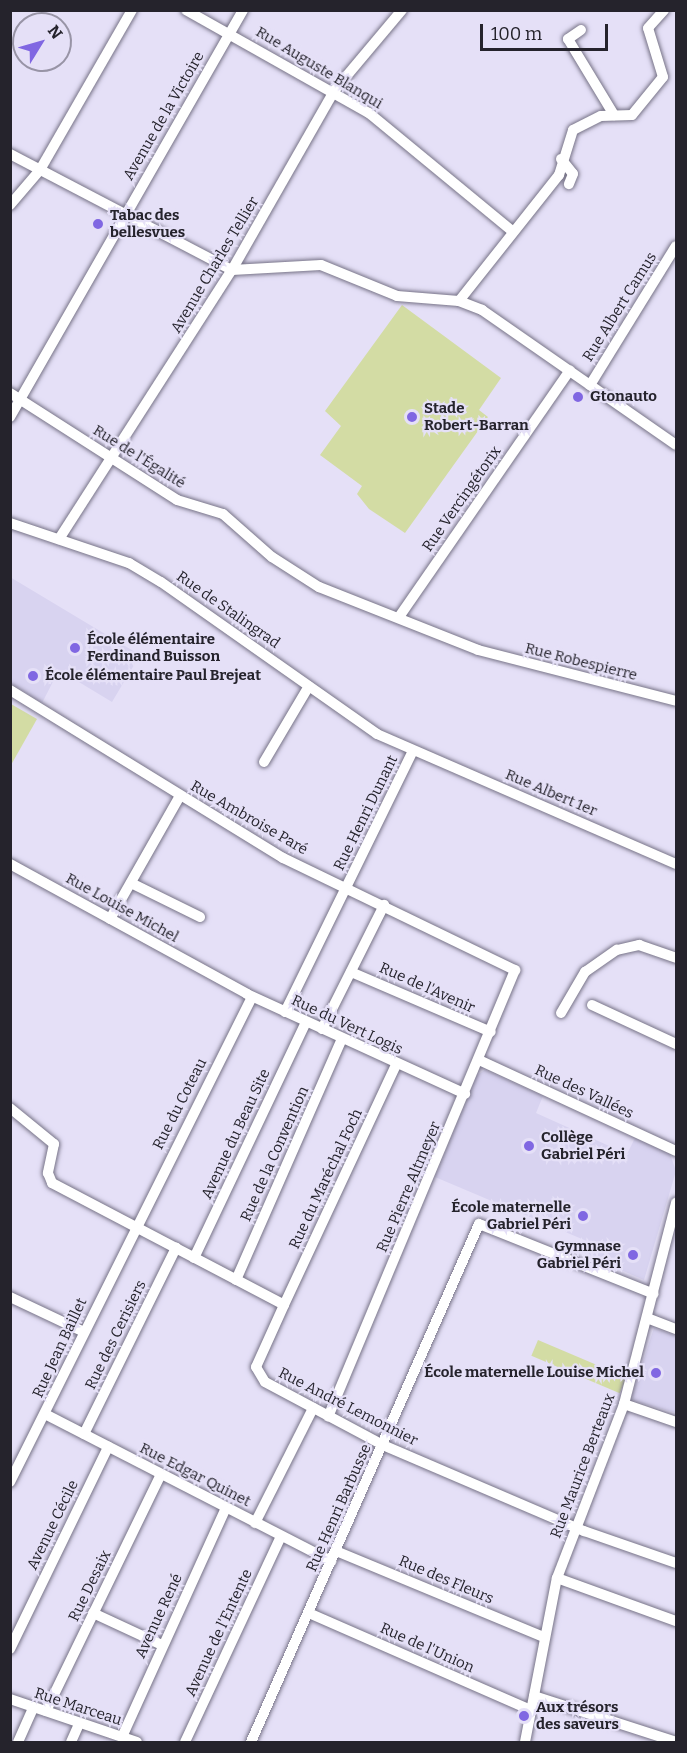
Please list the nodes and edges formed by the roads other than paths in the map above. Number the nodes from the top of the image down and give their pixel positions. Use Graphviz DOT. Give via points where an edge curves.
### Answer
graph roads {
  1 [pos="132,10"];
  2 [pos="186,10"];
  3 [pos="243,10"];
  4 [pos="402,10"];
  5 [pos="664,10"];
  6 [pos="581,30"];
  7 [pos="229,33"];
  8 [pos="333,91"];
  9 [pos="614,116"];
  10 [pos="10,154"];
  11 [pos="561,159"];
  12 [pos="39,170"];
  13 [pos="569,184"];
  14 [pos="10,205"];
  15 [pos="125,215"];
  16 [pos="512,231"];
  17 [pos="676,246"];
  18 [pos="232,270"];
  19 [pos="459,301"];
  20 [pos="570,370"];
  21 [pos="590,385"];
  22 [pos="10,393"];
  23 [pos="21,399"];
  24 [pos="10,417"];
  25 [pos="676,445"];
  26 [pos="111,458"];
  27 [pos="11,524"];
  28 [pos="59,539"];
  29 [pos="399,617"];
  30 [pos="478,650"];
  31 [pos="309,686"];
  32 [pos="10,690"];
  33 [pos="676,701"];
  34 [pos="413,751"];
  35 [pos="264,762"];
  36 [pos="180,796"];
  37 [pos="10,864"];
  38 [pos="676,864"];
  39 [pos="131,883"];
  40 [pos="347,888"];
  41 [pos="384,905"];
  42 [pos="201,916"];
  43 [pos="110,919"];
  44 [pos="676,958"];
  45 [pos="515,970"];
  46 [pos="351,972"];
  47 [pos="218,979"];
  48 [pos="252,997"];
  49 [pos="592,1005"];
  50 [pos="285,1012"];
  51 [pos="561,1013"];
  52 [pos="306,1022"];
  53 [pos="322,1029"];
  54 [pos="491,1032"];
  55 [pos="342,1039"];
  56 [pos="676,1044"];
  57 [pos="479,1059"];
  58 [pos="396,1065"];
  59 [pos="465,1094"];
  60 [pos="10,1108"];
  61 [pos="676,1151"];
  62 [pos="676,1203"];
  63 [pos="134,1226"];
  64 [pos="176,1248"];
  65 [pos="194,1258"];
  66 [pos="236,1280"];
  67 [pos="654,1294"];
  68 [pos="10,1297"];
  69 [pos="284,1305"];
  70 [pos="647,1318"];
  71 [pos="676,1329"];
  72 [pos="84,1332"];
  73 [pos="624,1404"];
  74 [pos="313,1408"];
  75 [pos="45,1414"];
  76 [pos="328,1416"];
  77 [pos="676,1422"];
  78 [pos="84,1434"];
  79 [pos="383,1445"];
  80 [pos="108,1447"];
  81 [pos="161,1474"];
  82 [pos="10,1482"];
  83 [pos="226,1508"];
  84 [pos="255,1523"];
  85 [pos="576,1527"];
  86 [pos="281,1536"];
  87 [pos="334,1556"];
  88 [pos="676,1563"];
  89 [pos="557,1578"];
  90 [pos="93,1612"];
  91 [pos="310,1614"];
  92 [pos="676,1621"];
  93 [pos="544,1637"];
  94 [pos="162,1645"];
  95 [pos="10,1649"];
  96 [pos="534,1696"];
  97 [pos="10,1699"];
  98 [pos="33,1709"];
  99 [pos="531,1710"];
  100 [pos="46,1711"];
  101 [pos="79,1724"];
  102 [pos="117,1739"];
  103 [pos="676,1742"];
  104 [pos="18,1743"];
  105 [pos="71,1743"];
  106 [pos="136,1743"];
  107 [pos="185,1743"];
  108 [pos="251,1743"];
  109 [pos="525,1743"];
  1 -- 12 [label="street"];
  2 -- 7 [label="street, Rue Auguste Blanqui"];
  3 -- 7 [label="street, Avenue de la Victoire"];
  4 -- 8 [label="street, Avenue Charles Tellier"];
  5 -- 9 [label="street" via="648,28 663,77 632,115"];
  6 -- 9 [label="street" via="568,39 607,95"];
  7 -- 8 [label="street, Rue Auguste Blanqui"];
  7 -- 15 [label="street, Avenue de la Victoire"];
  8 -- 16 [label="street, Rue Auguste Blanqui" via="453,178"];
  8 -- 18 [label="street, Avenue Charles Tellier"];
  9 -- 11 [label="street" via="579,126 565,141"];
  10 -- 12 [label="street"];
  11 -- 13 [label="street" via="573,174"];
  11 -- 16 [label="street" via="559,175"];
  12 -- 14 [label="street"];
  12 -- 15 [label="street"];
  15 -- 18 [label="street"];
  15 -- 23 [label="street, Avenue de la Victoire"];
  16 -- 19 [label="street"];
  17 -- 21 [label="street, Rue Albert Camus"];
  18 -- 19 [label="street" via="321,265 397,296"];
  18 -- 26 [label="street, Avenue Charles Tellier"];
  19 -- 20 [label="street" via="482,310"];
  20 -- 21 [label="street"];
  20 -- 29 [label="street, Rue Vercingétorix"];
  21 -- 25 [label="street"];
  22 -- 23 [label="street, Rue de l'Égalité"];
  23 -- 24 [label="street"];
  23 -- 26 [label="street, Rue de l'Égalité"];
  26 -- 28 [label="street, Avenue Charles Tellier"];
  26 -- 29 [label="street, Rue de l'Égalité" via="177,500 223,514 272,557 319,587"];
  27 -- 28 [label="street, Rue de Stalingrad"];
  28 -- 31 [label="street, Rue de Stalingrad" via="129,563"];
  29 -- 30 [label="street, Rue de l'Égalité"];
  30 -- 33 [label="street, Rue Robespierre"];
  31 -- 34 [label="street, Rue de Stalingrad" via="377,734"];
  31 -- 35 [label="street"];
  32 -- 36 [label="street, Rue Ambroise Paré"];
  34 -- 38 [label="street, Rue Albert 1er"];
  34 -- 40 [label="street, Rue Henri Dunant"];
  36 -- 39 [label="street"];
  36 -- 40 [label="street, Rue Ambroise Paré" via="283,858"];
  37 -- 43 [label="street, Rue Louise Michel"];
  39 -- 42 [label="street"];
  39 -- 43 [label="street"];
  40 -- 41 [label="street, Rue Ambroise Paré"];
  40 -- 50 [label="street, Rue Henri Dunant"];
  41 -- 45 [label="street, Rue Ambroise Paré"];
  41 -- 46 [label="street"];
  43 -- 47 [label="street, Rue Louise Michel"];
  44 -- 51 [label="street" via="639,945 617,950 585,972"];
  45 -- 54 [label="street, Rue Pierre Altmeyer"];
  46 -- 53 [label="street"];
  46 -- 54 [label="street, Rue de l'Avenir"];
  47 -- 48 [label="street, Rue du Vert Logis"];
  48 -- 50 [label="street, Rue du Vert Logis"];
  48 -- 63 [label="street, Rue du Coteau"];
  49 -- 56 [label="street"];
  50 -- 52 [label="street, Rue du Vert Logis"];
  52 -- 53 [label="street, Rue du Vert Logis"];
  52 -- 65 [label="street, Avenue du Beau Site"];
  53 -- 55 [label="street, Rue du Vert Logis"];
  54 -- 57 [label="street, Rue Pierre Altmeyer"];
  55 -- 58 [label="street, Rue du Vert Logis"];
  55 -- 66 [label="street, Rue de la Convention"];
  57 -- 59 [label="street, Rue Pierre Altmeyer"];
  57 -- 61 [label="street, Rue des Vallées"];
  58 -- 59 [label="street, Rue du Vert Logis"];
  58 -- 69 [label="street, Rue du Maréchal Foch"];
  59 -- 76 [label="street, Rue Pierre Altmeyer"];
  60 -- 63 [label="street" via="54,1144 48,1179"];
  62 -- 67 [label="street, Rue Maurice Berteaux"];
  63 -- 64 [label="street"];
  63 -- 72 [label="street, Rue Jean Baillet"];
  64 -- 65 [label="street"];
  64 -- 78 [label="street, Rue des Cerisiers"];
  65 -- 66 [label="street"];
  66 -- 69 [label="street"];
  67 -- 70 [label="street, Rue Maurice Berteaux"];
  67 -- 79 [label="street, Rue Henri Barbusse" via="484,1222 479,1224"];
  68 -- 72 [label="street"];
  69 -- 74 [label="street, Rue André Lemonnier" via="256,1373"];
  70 -- 71 [label="street"];
  70 -- 73 [label="street, Rue Maurice Berteaux"];
  72 -- 75 [label="street, Rue Jean Baillet"];
  73 -- 77 [label="street"];
  73 -- 85 [label="street, Rue Maurice Berteaux"];
  74 -- 76 [label="street, Rue André Lemonnier"];
  74 -- 84 [label="street"];
  75 -- 78 [label="street, Rue Edgar Quinet"];
  75 -- 82 [label="street, Rue Jean Baillet"];
  76 -- 79 [label="street, Rue André Lemonnier"];
  78 -- 80 [label="street, Rue Edgar Quinet"];
  79 -- 85 [label="street, Rue André Lemonnier"];
  79 -- 87 [label="street, Rue Henri Barbusse"];
  80 -- 81 [label="street, Rue Edgar Quinet"];
  80 -- 95 [label="street, Avenue Cécile"];
  81 -- 83 [label="street, Rue Edgar Quinet"];
  81 -- 90 [label="street, Rue Desaix"];
  83 -- 84 [label="street, Rue Edgar Quinet"];
  83 -- 94 [label="street, Avenue René"];
  84 -- 86 [label="street, Rue Edgar Quinet"];
  85 -- 88 [label="street, Rue André Lemonnier"];
  85 -- 89 [label="street, Rue Maurice Berteaux"];
  86 -- 87 [label="street, Rue Edgar Quinet"];
  86 -- 107 [label="street, Avenue de l'Entente"];
  87 -- 91 [label="street, Rue Henri Barbusse"];
  87 -- 93 [label="street, Rue des Fleurs"];
  89 -- 92 [label="street"];
  89 -- 93 [label="street, Rue Maurice Berteaux"];
  90 -- 94 [label="street"];
  90 -- 100 [label="street, Rue Desaix"];
  91 -- 99 [label="street, Rue de l'Union"];
  91 -- 108 [label="street, Rue Henri Barbusse"];
  93 -- 96 [label="street, Rue Maurice Berteaux"];
  94 -- 102 [label="street, Avenue René"];
  96 -- 99 [label="street, Rue Maurice Berteaux"];
  96 -- 103 [label="street"];
  97 -- 98 [label="street, Rue Marceau"];
  98 -- 100 [label="street, Rue Marceau"];
  98 -- 104 [label="street"];
  99 -- 109 [label="street, Rue Maurice Berteaux"];
  100 -- 101 [label="street, Rue Marceau"];
  101 -- 102 [label="street, Rue Marceau"];
  101 -- 105 [label="street"];
  102 -- 106 [label="street, Rue Marceau"];
}
